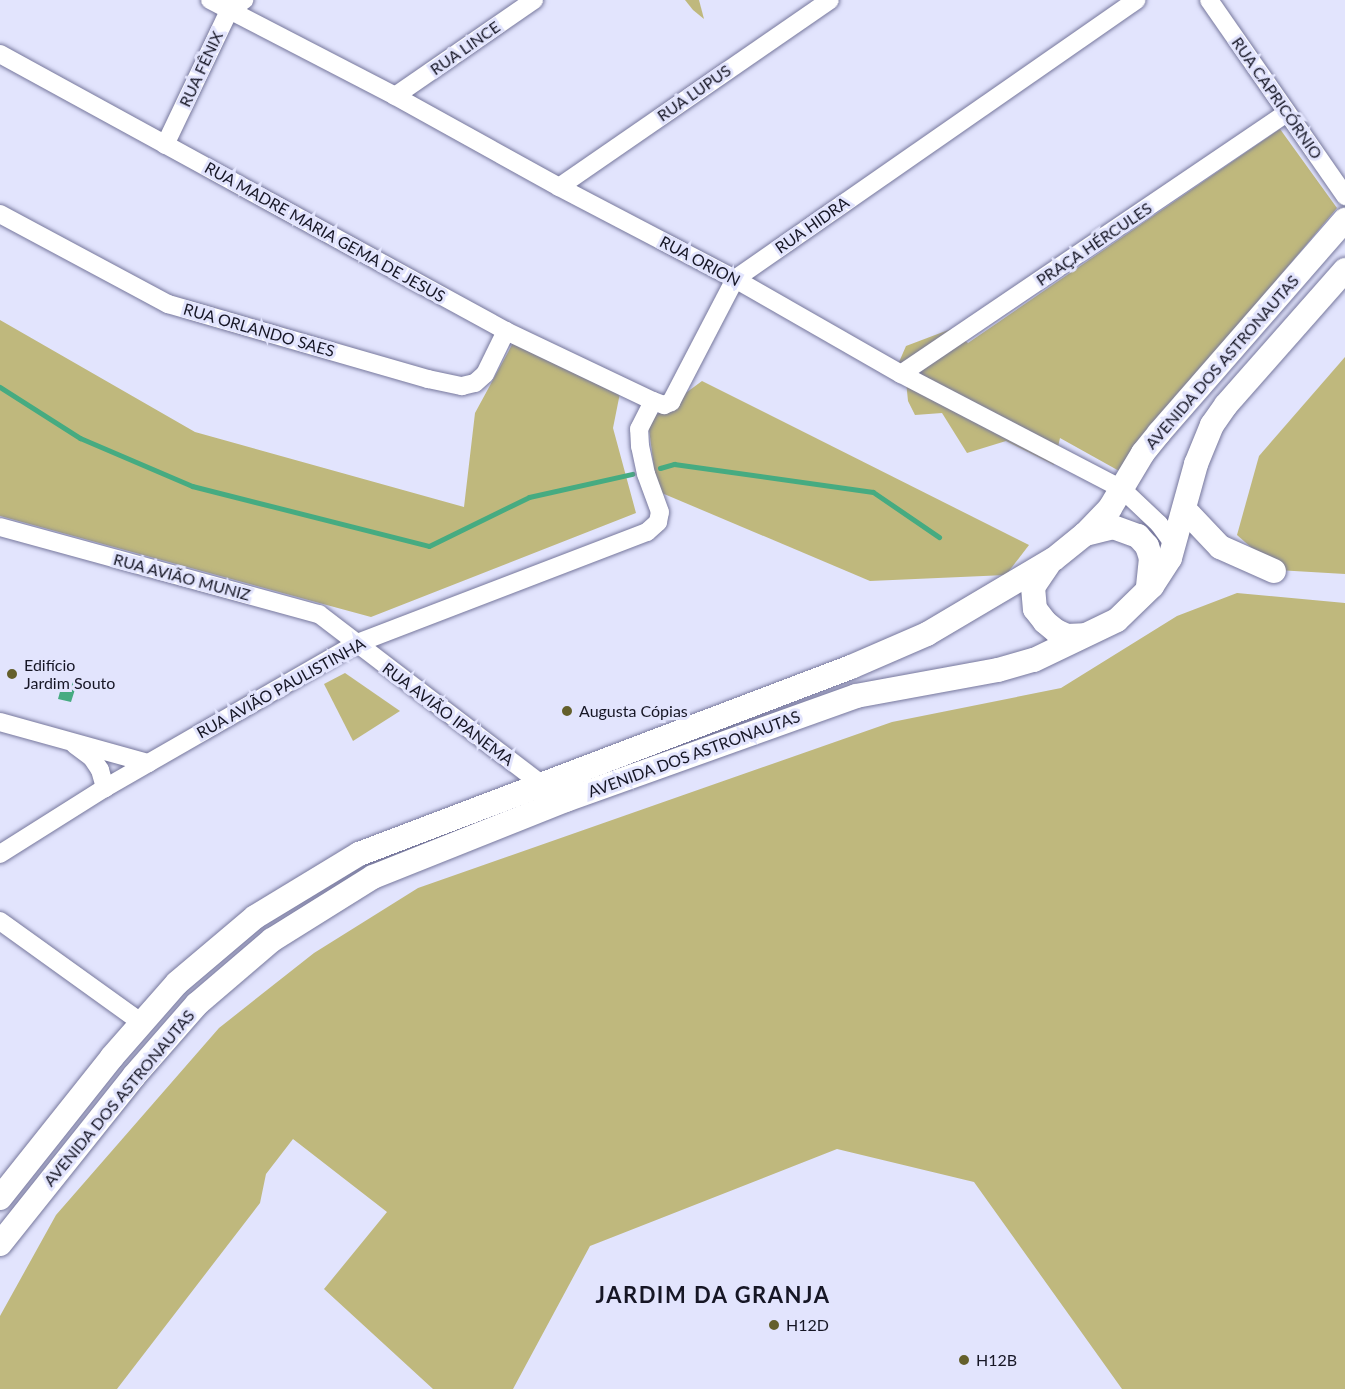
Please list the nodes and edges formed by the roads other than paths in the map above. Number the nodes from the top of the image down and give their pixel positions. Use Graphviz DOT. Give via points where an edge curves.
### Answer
graph roads {
  1 [pos="210,0"];
  2 [pos="244,0"];
  3 [pos="534,0"];
  4 [pos="830,0"];
  5 [pos="1136,0"];
  6 [pos="1209,0"];
  7 [pos="804,7"];
  8 [pos="229,11"];
  9 [pos="0,54"];
  10 [pos="395,96"];
  11 [pos="1287,113"];
  12 [pos="165,145"];
  13 [pos="559,187"];
  14 [pos="1345,196"];
  15 [pos="0,214"];
  16 [pos="1345,220"];
  17 [pos="1345,270"];
  18 [pos="735,279"];
  19 [pos="506,331"];
  20 [pos="901,374"];
  21 [pos="653,401"];
  22 [pos="1122,489"];
  23 [pos="1185,510"];
  24 [pos="0,527"];
  25 [pos="1085,534"];
  26 [pos="1174,545"];
  27 [pos="1054,559"];
  28 [pos="1275,571"];
  29 [pos="1143,598"];
  30 [pos="1084,635"];
  31 [pos="355,644"];
  32 [pos="0,722"];
  33 [pos="68,740"];
  34 [pos="148,763"];
  35 [pos="541,784"];
  36 [pos="105,788"];
  37 [pos="0,854"];
  38 [pos="0,921"];
  39 [pos="142,1023"];
  40 [pos="2,1195"];
  41 [pos="33,1202"];
  42 [pos="0,1244"];
  43 [pos="0,1259"];
  1 -- 8 [label="street, RUA ORION"];
  2 -- 8 [label="street, RUA FÊNIX"];
  3 -- 10 [label="street, RUA LINCE"];
  4 -- 7 [label="street, RUA LUPUS"];
  5 -- 18 [label="street, RUA HIDRA"];
  6 -- 11 [label="street, RUA CAPRICÓRNIO"];
  7 -- 13 [label="street, RUA LUPUS"];
  8 -- 10 [label="street, RUA ORION"];
  8 -- 12 [label="street, RUA FÊNIX"];
  9 -- 12 [label="street, RUA MADRE MARIA GEMA DE JESUS"];
  10 -- 13 [label="street, RUA ORION"];
  11 -- 14 [label="street, RUA CAPRICÓRNIO"];
  11 -- 20 [label="street, PRAÇA HÉRCULES"];
  12 -- 19 [label="street, RUA MADRE MARIA GEMA DE JESUS"];
  13 -- 18 [label="street, RUA ORION"];
  15 -- 19 [label="street, RUA ORLANDO SAES" via="168,304 428,379 462,386 475,383 485,374"];
  16 -- 22 [label="main road, AVENIDA DOS ASTRONAUTAS" via="1159,433"];
  17 -- 23 [label="main road, AVENIDA DOS ASTRONAUTAS" via="1212,425 1196,464"];
  18 -- 20 [label="street, RUA ORION"];
  18 -- 21 [label="street, RUA HIDRA" via="671,402 664,405"];
  19 -- 21 [label="street, RUA MADRE MARIA GEMA DE JESUS"];
  20 -- 22 [label="street, RUA ORION"];
  21 -- 31 [label="street, RUA AVIÃO PAULISTINHA" via="639,429 644,465 660,512 658,522 647,532"];
  22 -- 25 [label="main road, AVENIDA DOS ASTRONAUTAS"];
  22 -- 26 [label="street, RUA ORION" via="1159,524"];
  23 -- 26 [label="main road, AVENIDA DOS ASTRONAUTAS"];
  23 -- 28 [label="main road" via="1220,547"];
  24 -- 31 [label="street, RUA AVIÃO MUNIZ" via="319,615"];
  25 -- 27 [label="main road, AVENIDA DOS ASTRONAUTAS"];
  25 -- 29 [label="main road" via="1113,527 1132,533 1147,546 1151,573"];
  26 -- 29 [label="main road, AVENIDA DOS ASTRONAUTAS"];
  27 -- 30 [label="main road" via="1041,571 1034,587 1035,609 1056,631 1067,636"];
  27 -- 35 [label="main road, AVENIDA DOS ASTRONAUTAS" via="916,639"];
  29 -- 30 [label="main road, AVENIDA DOS ASTRONAUTAS" via="1117,620"];
  30 -- 41 [label="main road, AVENIDA DOS ASTRONAUTAS" via="1034,660 998,670 856,696 566,800 373,877 272,940 197,1004"];
  31 -- 34 [label="street, RUA AVIÃO PAULISTINHA"];
  31 -- 35 [label="street, RUA AVIÃO IPANEMA"];
  32 -- 33 [label="street"];
  33 -- 34 [label="street"];
  33 -- 36 [label="street" via="92,758"];
  34 -- 36 [label="street, RUA AVIÃO PAULISTINHA"];
  35 -- 39 [label="main road, AVENIDA DOS ASTRONAUTAS" via="359,854 255,917 177,983"];
  36 -- 37 [label="street, RUA AVIÃO PAULISTINHA"];
  38 -- 39 [label="street"];
  39 -- 40 [label="main road, AVENIDA DOS ASTRONAUTAS"];
  41 -- 42 [label="main road, AVENIDA DOS ASTRONAUTAS"];
  41 -- 43 [label="street"];
}
